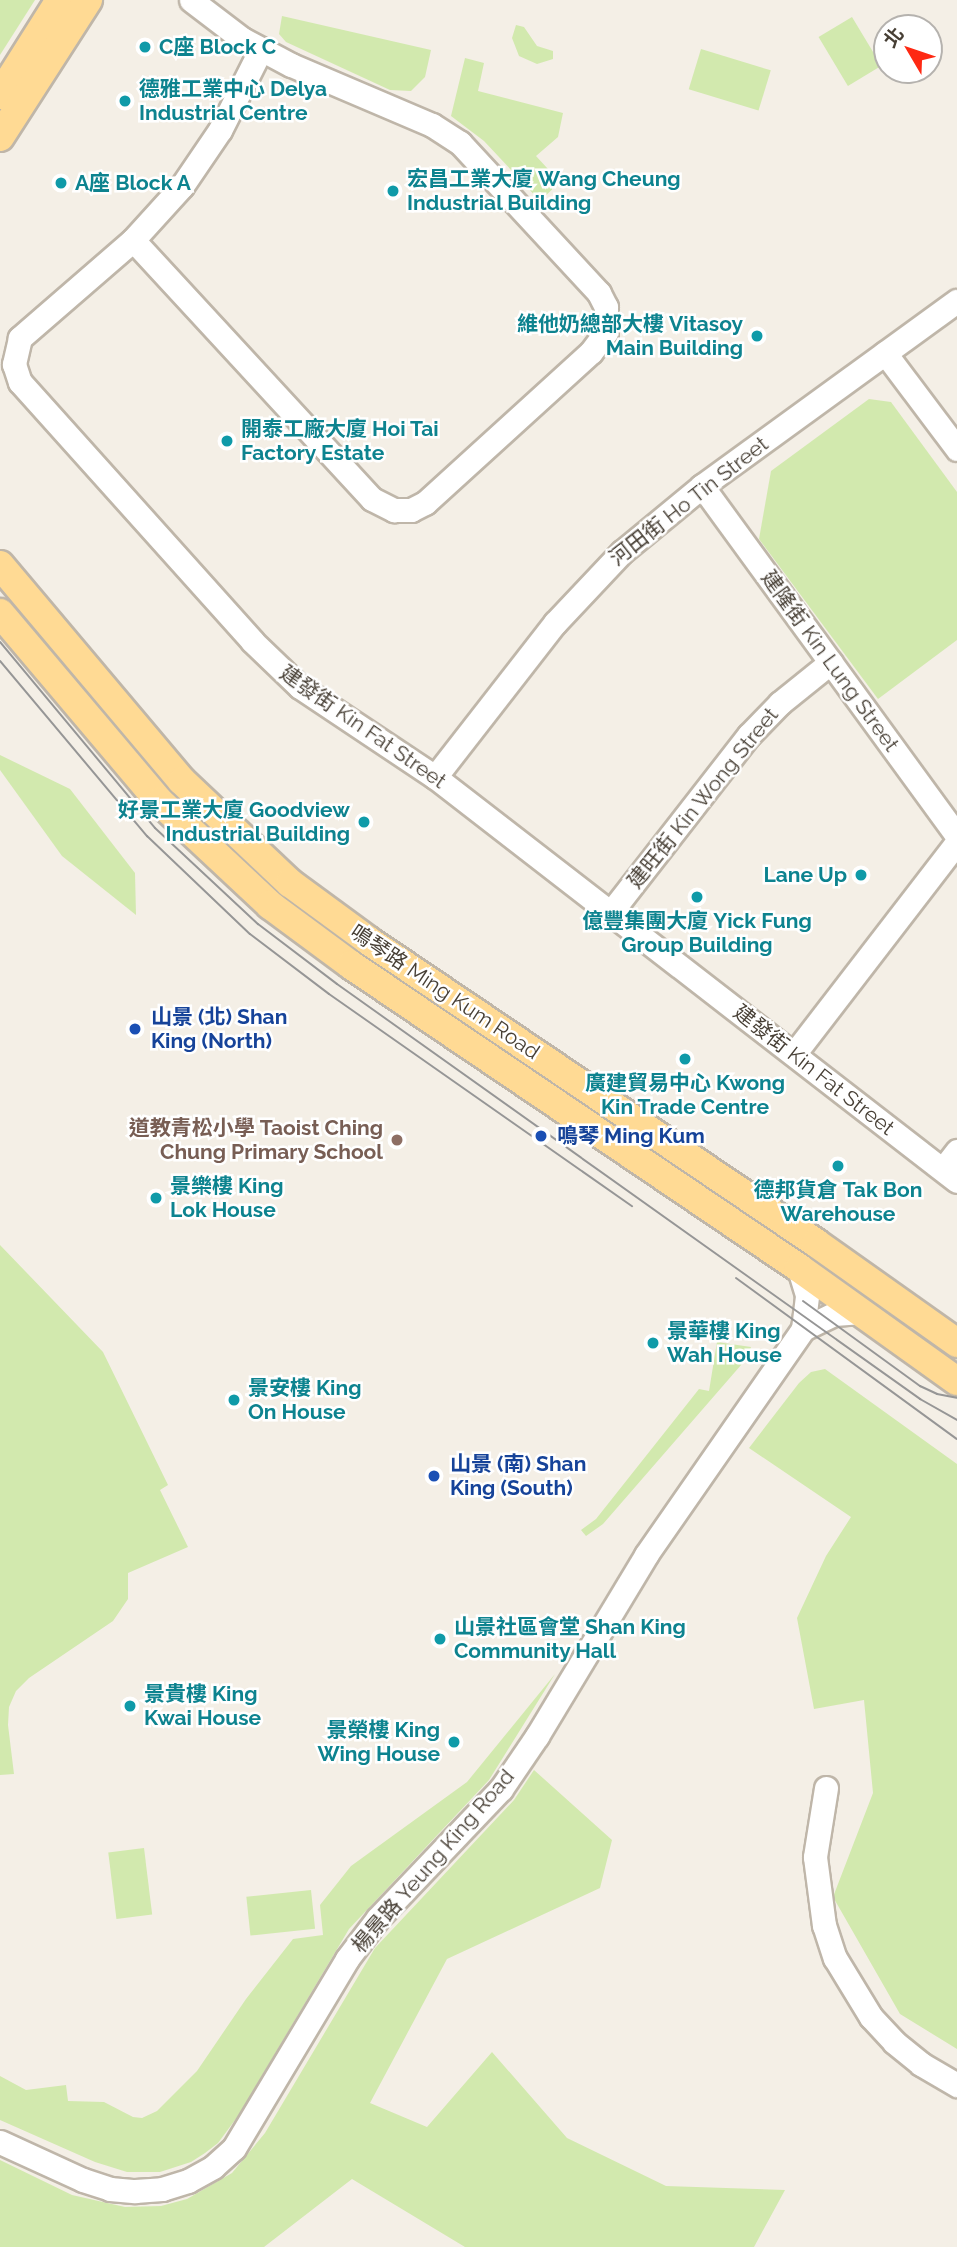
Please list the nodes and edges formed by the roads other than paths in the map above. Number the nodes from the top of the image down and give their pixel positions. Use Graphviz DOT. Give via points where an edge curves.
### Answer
graph roads {
  1 [pos="60,0"];
  2 [pos="88,0"];
  3 [pos="191,0"];
  4 [pos="261,49"];
  5 [pos="0,95"];
  6 [pos="0,137"];
  7 [pos="133,240"];
  8 [pos="957,301"];
  9 [pos="885,353"];
  10 [pos="957,449"];
  11 [pos="702,486"];
  12 [pos="0,565"];
  13 [pos="0,613"];
  14 [pos="831,662"];
  15 [pos="435,777"];
  16 [pos="957,836"];
  17 [pos="957,842"];
  18 [pos="611,912"];
  19 [pos="794,1054"];
  20 [pos="957,1151"];
  21 [pos="950,1175"];
  22 [pos="799,1268"];
  23 [pos="862,1312"];
  24 [pos="803,1329"];
  25 [pos="953,1337"];
  26 [pos="957,1381"];
  27 [pos="826,1788"];
  28 [pos="957,2085"];
  29 [pos="0,2142"];
  1 -- 5 [label="main road"];
  2 -- 6 [label="main road"];
  3 -- 4 [label="street"];
  4 -- 7 [label="street, 建發街 Kin Fat Street" via="204,156"];
  4 -- 7 [label="street" via="432,125 460,143 599,293 607,314 602,339 425,503 411,510 394,510 372,499"];
  7 -- 15 [label="street, 建發街 Kin Fat Street" via="20,338 14,363 19,382 274,664 300,687"];
  8 -- 9 [label="street, 河田街 Ho Tin Street"];
  9 -- 10 [label="street"];
  9 -- 11 [label="street, 河田街 Ho Tin Street"];
  11 -- 14 [label="street, 建隆街 Kin Lung Street"];
  11 -- 15 [label="street, 河田街 Ho Tin Street" via="592,581"];
  12 -- 25 [label="main road, 鳴琴路 Ming Kum Road" via="182,781 290,883 369,942"];
  13 -- 22 [label="main road, 鳴琴路 Ming Kum Road" via="160,802 270,905 351,965"];
  14 -- 16 [label="street, 建隆街 Kin Lung Street"];
  14 -- 18 [label="street, 建旺街 Kin Wong Street" via="749,735"];
  15 -- 18 [label="street, 建發街 Kin Fat Street"];
  17 -- 19 [label="street"];
  18 -- 19 [label="street, 建發街 Kin Fat Street"];
  19 -- 21 [label="street, 建發街 Kin Fat Street"];
  20 -- 21 [label="street"];
  22 -- 23 [label="main road, 鳴琴路 Ming Kum Road"];
  22 -- 24 [label="street, 楊景路 Yeung King Road" via="807,1295"];
  23 -- 24 [label="street, 楊景路 Yeung King Road" via="834,1314"];
  23 -- 26 [label="main road, 鳴琴路 Ming Kum Road"];
  24 -- 29 [label="street, 楊景路 Yeung King Road" via="646,1555 501,1789 361,1938 247,2131 226,2156 174,2186 122,2190 83,2180"];
  27 -- 28 [label="street" via="815,1857 822,1914 835,1958 871,2017 894,2042"];
}
